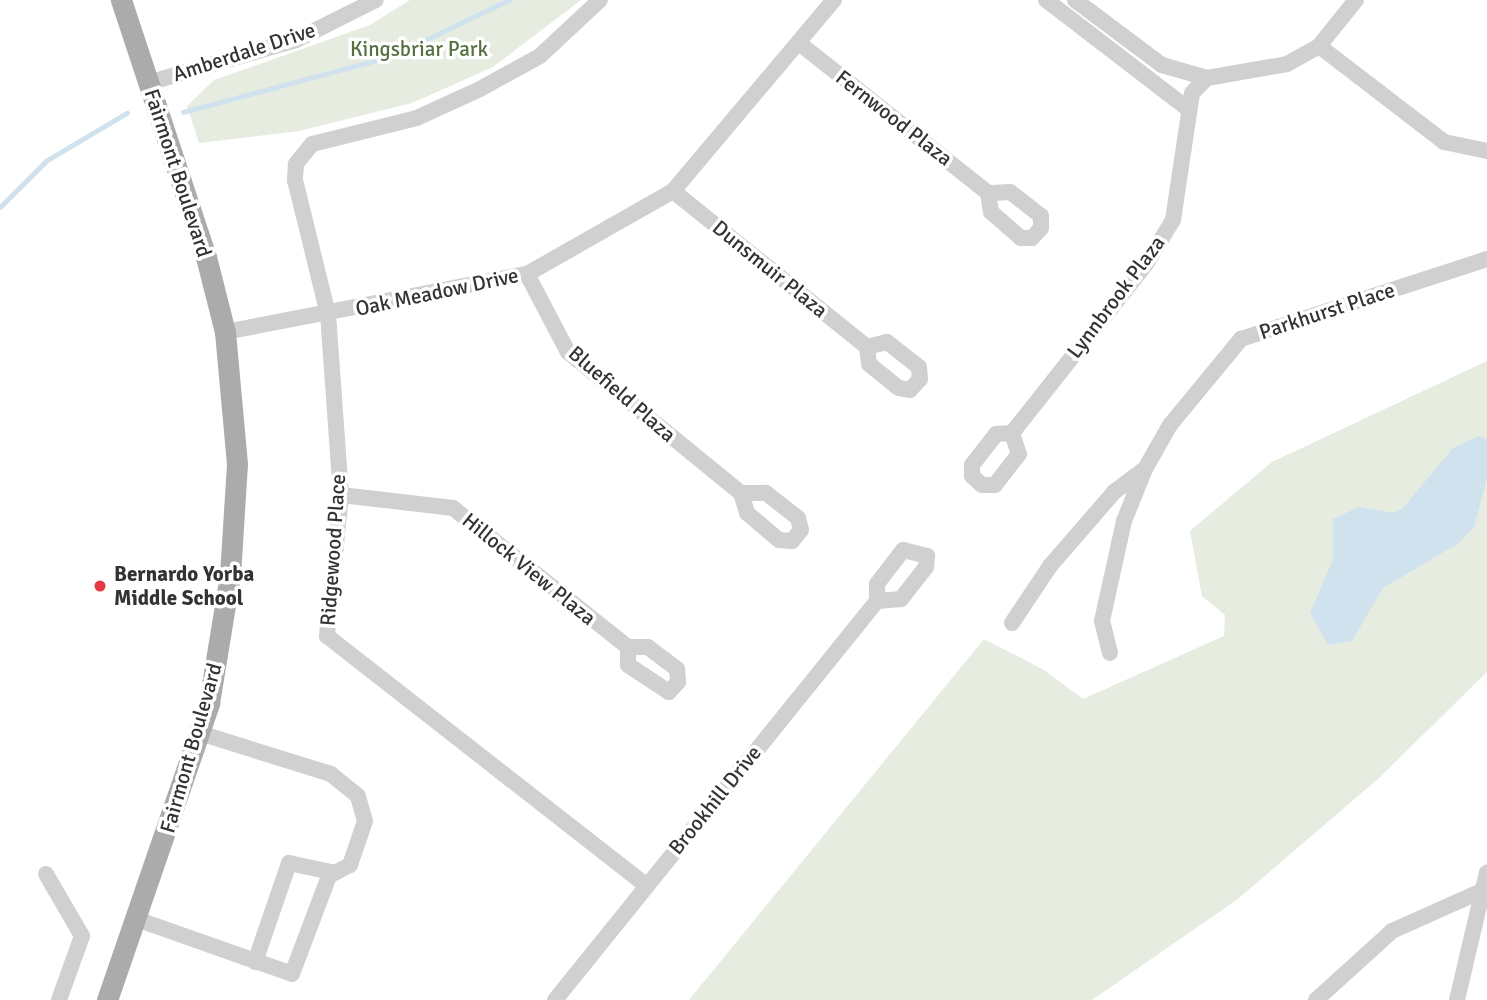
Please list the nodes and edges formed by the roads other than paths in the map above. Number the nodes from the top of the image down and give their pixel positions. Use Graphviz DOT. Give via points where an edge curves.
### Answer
graph roads {
  1 [pos="121,0"];
  2 [pos="376,0"];
  3 [pos="600,0"];
  4 [pos="834,0"];
  5 [pos="1046,0"];
  6 [pos="1075,0"];
  7 [pos="1356,0"];
  8 [pos="1108,27"];
  9 [pos="1097,40"];
  10 [pos="799,43"];
  11 [pos="1319,46"];
  12 [pos="1207,78"];
  13 [pos="148,83"];
  14 [pos="1188,109"];
  15 [pos="1487,151"];
  16 [pos="673,191"];
  17 [pos="988,193"];
  18 [pos="1487,259"];
  19 [pos="527,274"];
  20 [pos="328,314"];
  21 [pos="225,332"];
  22 [pos="867,347"];
  23 [pos="1012,433"];
  24 [pos="1145,469"];
  25 [pos="741,493"];
  26 [pos="341,495"];
  27 [pos="877,601"];
  28 [pos="1012,623"];
  29 [pos="628,647"];
  30 [pos="1110,653"];
  31 [pos="199,733"];
  32 [pos="331,872"];
  33 [pos="1487,872"];
  34 [pos="46,874"];
  35 [pos="646,885"];
  36 [pos="1479,892"];
  37 [pos="139,920"];
  38 [pos="255,962"];
  39 [pos="59,1000"];
  40 [pos="107,1000"];
  41 [pos="555,1000"];
  42 [pos="1316,1000"];
  43 [pos="1457,1000"];
  1 -- 13 [label="main road, Fairmont Boulevard"];
  2 -- 13 [label="street, Amberdale Drive" via="296,40"];
  3 -- 20 [label="street, Ridgewood Place" via="540,56 480,89 417,118 304,149 295,180"];
  4 -- 10 [label="street, Oak Meadow Drive"];
  5 -- 9 [label="street"];
  6 -- 8 [label="street"];
  7 -- 11 [label="street"];
  8 -- 9 [label="street"];
  8 -- 12 [label="street" via="1161,65"];
  9 -- 14 [label="street"];
  10 -- 16 [label="street, Oak Meadow Drive"];
  10 -- 17 [label="street, Fernwood Plaza"];
  11 -- 12 [label="street" via="1287,64"];
  11 -- 15 [label="street" via="1434,136"];
  12 -- 14 [label="street, Lynnbrook Plaza" via="1192,93"];
  13 -- 21 [label="main road, Fairmont Boulevard"];
  14 -- 23 [label="street, Lynnbrook Plaza" via="1173,219 1146,264"];
  16 -- 19 [label="street, Oak Meadow Drive"];
  16 -- 22 [label="street, Dunsmuir Plaza"];
  18 -- 24 [label="street, Parkhurst Place" via="1241,339 1170,425"];
  19 -- 20 [label="street, Oak Meadow Drive"];
  19 -- 25 [label="street, Bluefield Plaza" via="568,352"];
  20 -- 21 [label="street, Oak Meadow Drive"];
  20 -- 26 [label="street, Ridgewood Place"];
  21 -- 31 [label="main road, Fairmont Boulevard" via="237,464 230,575"];
  24 -- 28 [label="street" via="1114,492 1050,566"];
  24 -- 30 [label="street, Parkhurst Place" via="1124,521 1102,621"];
  26 -- 29 [label="street, Hillock View Plaza" via="453,508"];
  26 -- 35 [label="street, Ridgewood Place" via="327,636"];
  27 -- 35 [label="street, Brookhill Drive"];
  31 -- 32 [label="street" via="331,774 351,789 365,821 350,864"];
  31 -- 37 [label="main road, Fairmont Boulevard"];
  32 -- 38 [label="street" via="289,863"];
  32 -- 38 [label="street" via="292,974"];
  33 -- 36 [label="street"];
  34 -- 39 [label="street" via="82,936"];
  35 -- 41 [label="street, Brookhill Drive"];
  36 -- 42 [label="street" via="1392,931"];
  36 -- 43 [label="street"];
  37 -- 38 [label="street"];
  37 -- 40 [label="main road, Fairmont Boulevard"];
}
